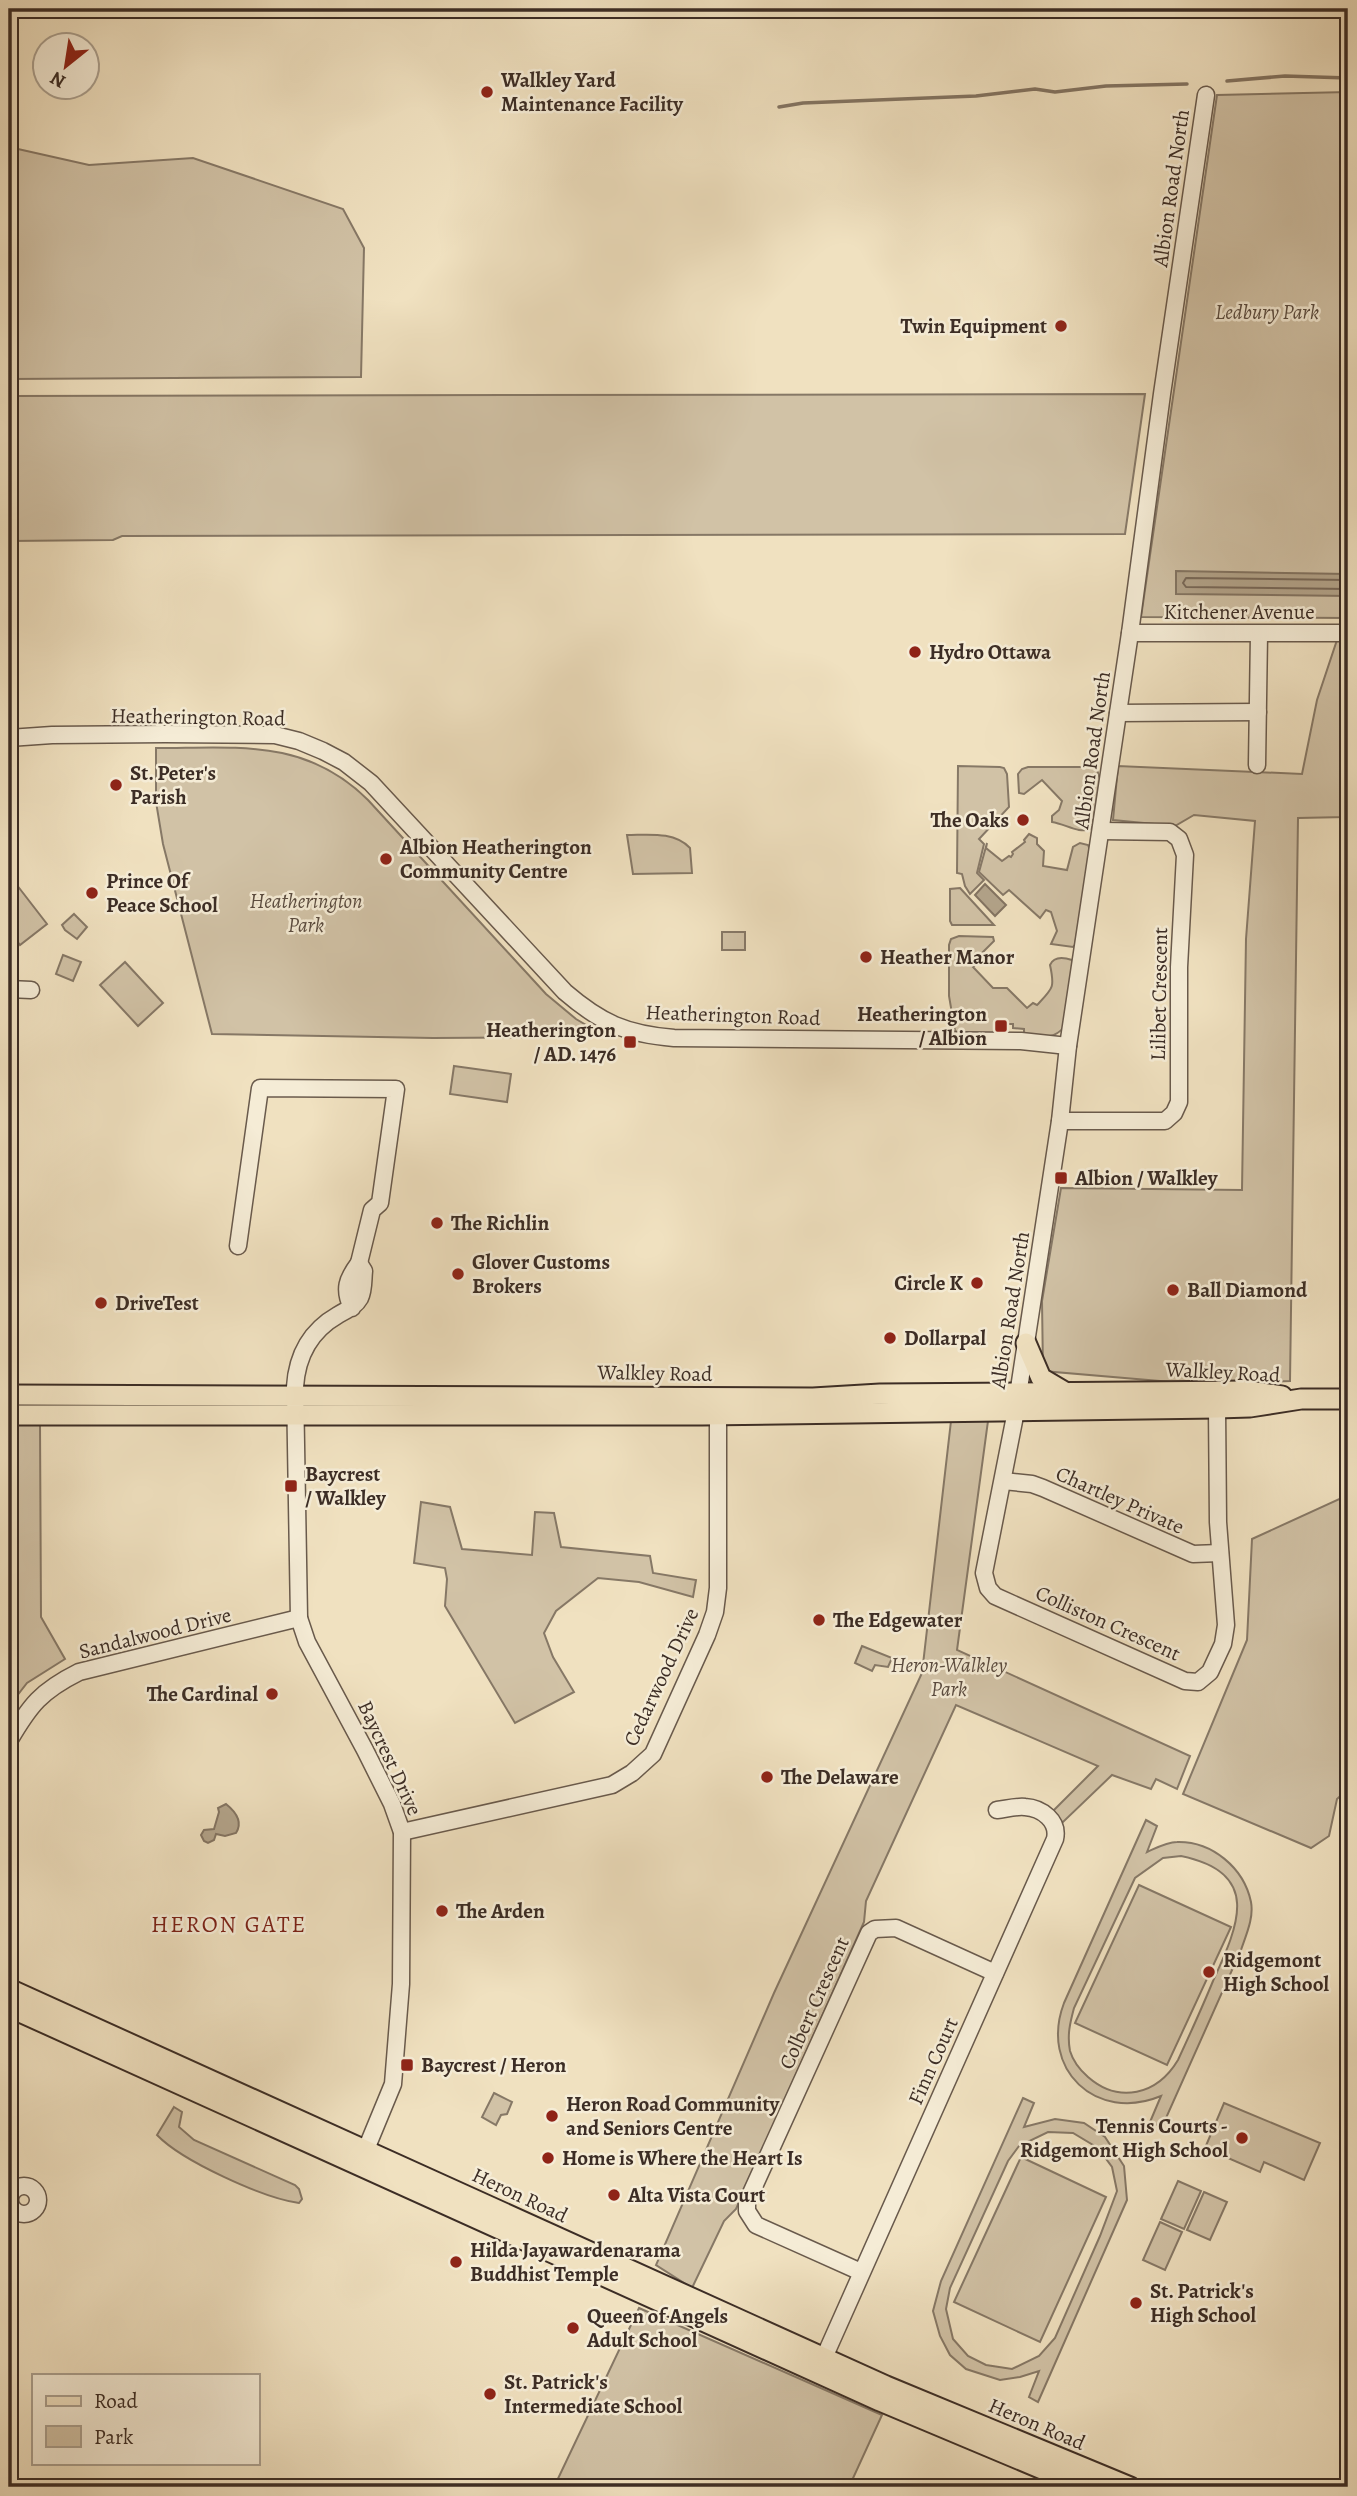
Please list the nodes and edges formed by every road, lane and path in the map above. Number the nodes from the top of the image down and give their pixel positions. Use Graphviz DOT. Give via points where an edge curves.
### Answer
graph roads {
  1 [pos="1206,95"];
  2 [pos="1130,633"];
  3 [pos="1348,633"];
  4 [pos="1259,634"];
  5 [pos="1258,712"];
  6 [pos="1118,713"];
  7 [pos="9,738"];
  8 [pos="1257,765"];
  9 [pos="1102,831"];
  10 [pos="9,989"];
  11 [pos="30,990"];
  12 [pos="1068,1045"];
  13 [pos="1060,1121"];
  14 [pos="238,1246"];
  15 [pos="1026,1343"];
  16 [pos="1064,1392"];
  17 [pos="295,1394"];
  18 [pos="9,1395"];
  19 [pos="1301,1399"];
  20 [pos="1348,1399"];
  21 [pos="1017,1401"];
  22 [pos="718,1406"];
  23 [pos="1217,1408"];
  24 [pos="9,1415"];
  25 [pos="296,1415"];
  26 [pos="1003,1481"];
  27 [pos="1220,1553"];
  28 [pos="299,1618"];
  29 [pos="9,1741"];
  30 [pos="997,1810"];
  31 [pos="402,1832"];
  32 [pos="995,1973"];
  33 [pos="9,1989"];
  34 [pos="9,2007"];
  35 [pos="108,2043"];
  36 [pos="363,2157"];
  37 [pos="862,2273"];
  38 [pos="821,2365"];
  39 [pos="1084,2487"];
  40 [pos="1130,2487"];
  1 -- 2 [label="street, Albion Road North"];
  2 -- 4 [label="street, Kitchener Avenue"];
  2 -- 6 [label="street, Albion Road North"];
  3 -- 4 [label="street, Kitchener Avenue"];
  4 -- 5 [label="street"];
  5 -- 6 [label="street"];
  5 -- 8 [label="street"];
  6 -- 9 [label="street, Albion Road North"];
  7 -- 12 [label="street, Heatherington Road" via="275,736 323,751 371,783 565,992 597,1017 635,1033 674,1038"];
  9 -- 12 [label="street, Albion Road North"];
  9 -- 13 [label="street, Lilibet Crescent" via="1170,832 1180,839 1185,855 1179,1102 1165,1121"];
  10 -- 11 [label="street"];
  12 -- 13 [label="street, Albion Road North"];
  13 -- 15 [label="street, Albion Road North"];
  14 -- 17 [label="street, Baycrest Drive" via="260,1088 396,1089 380,1203 372,1210 359,1263 363,1271 360,1298 311,1337 299,1359"];
  15 -- 16 [label="main road" via="1041,1378"];
  15 -- 21 [label="street, Albion Road North"];
  16 -- 19 [label="main road, Walkley Road" via="1249,1391"];
  16 -- 21 [label="main road, Walkley Road"];
  17 -- 18 [label="main road, Walkley Road"];
  17 -- 22 [label="main road, Walkley Road"];
  17 -- 25 [label="street, Baycrest Drive"];
  19 -- 20 [label="main road, Walkley Road"];
  19 -- 23 [label="main road, Walkley Road"];
  21 -- 22 [label="main road, Walkley Road"];
  21 -- 23 [label="main road, Walkley Road"];
  21 -- 26 [label="street, Colliston Crescent"];
  22 -- 25 [label="main road, Walkley Road"];
  22 -- 31 [label="street, Cedarwood Drive" via="715,1612 653,1754 612,1785"];
  23 -- 27 [label="street, Colliston Crescent"];
  24 -- 25 [label="main road, Walkley Road"];
  25 -- 28 [label="street, Baycrest Drive"];
  26 -- 27 [label="street, Chartley Private" via="1043,1488 1192,1554"];
  26 -- 27 [label="street, Colliston Crescent" via="984,1573 995,1596 1185,1681 1205,1678 1223,1644 1226,1625"];
  28 -- 29 [label="street, Sandalwood Drive" via="79,1672 38,1698"];
  28 -- 31 [label="street, Baycrest Drive"];
  30 -- 32 [label="street, Finn Court" via="1027,1807 1048,1816 1056,1833"];
  31 -- 36 [label="street, Baycrest Drive" via="401,1984 393,2084"];
  32 -- 37 [label="street, Finn Court"];
  32 -- 37 [label="street, Colbert Crescent" via="896,1928 869,1933 747,2202 756,2225"];
  33 -- 35 [label="main road, Heron Road"];
  34 -- 35 [label="main road, Heron Road"];
  35 -- 36 [label="main road, Heron Road"];
  36 -- 38 [label="main road, Heron Road"];
  37 -- 38 [label="street, Finn Court"];
  38 -- 39 [label="main road, Heron Road" via="880,2401"];
  38 -- 40 [label="main road, Heron Road" via="886,2386"];
}
